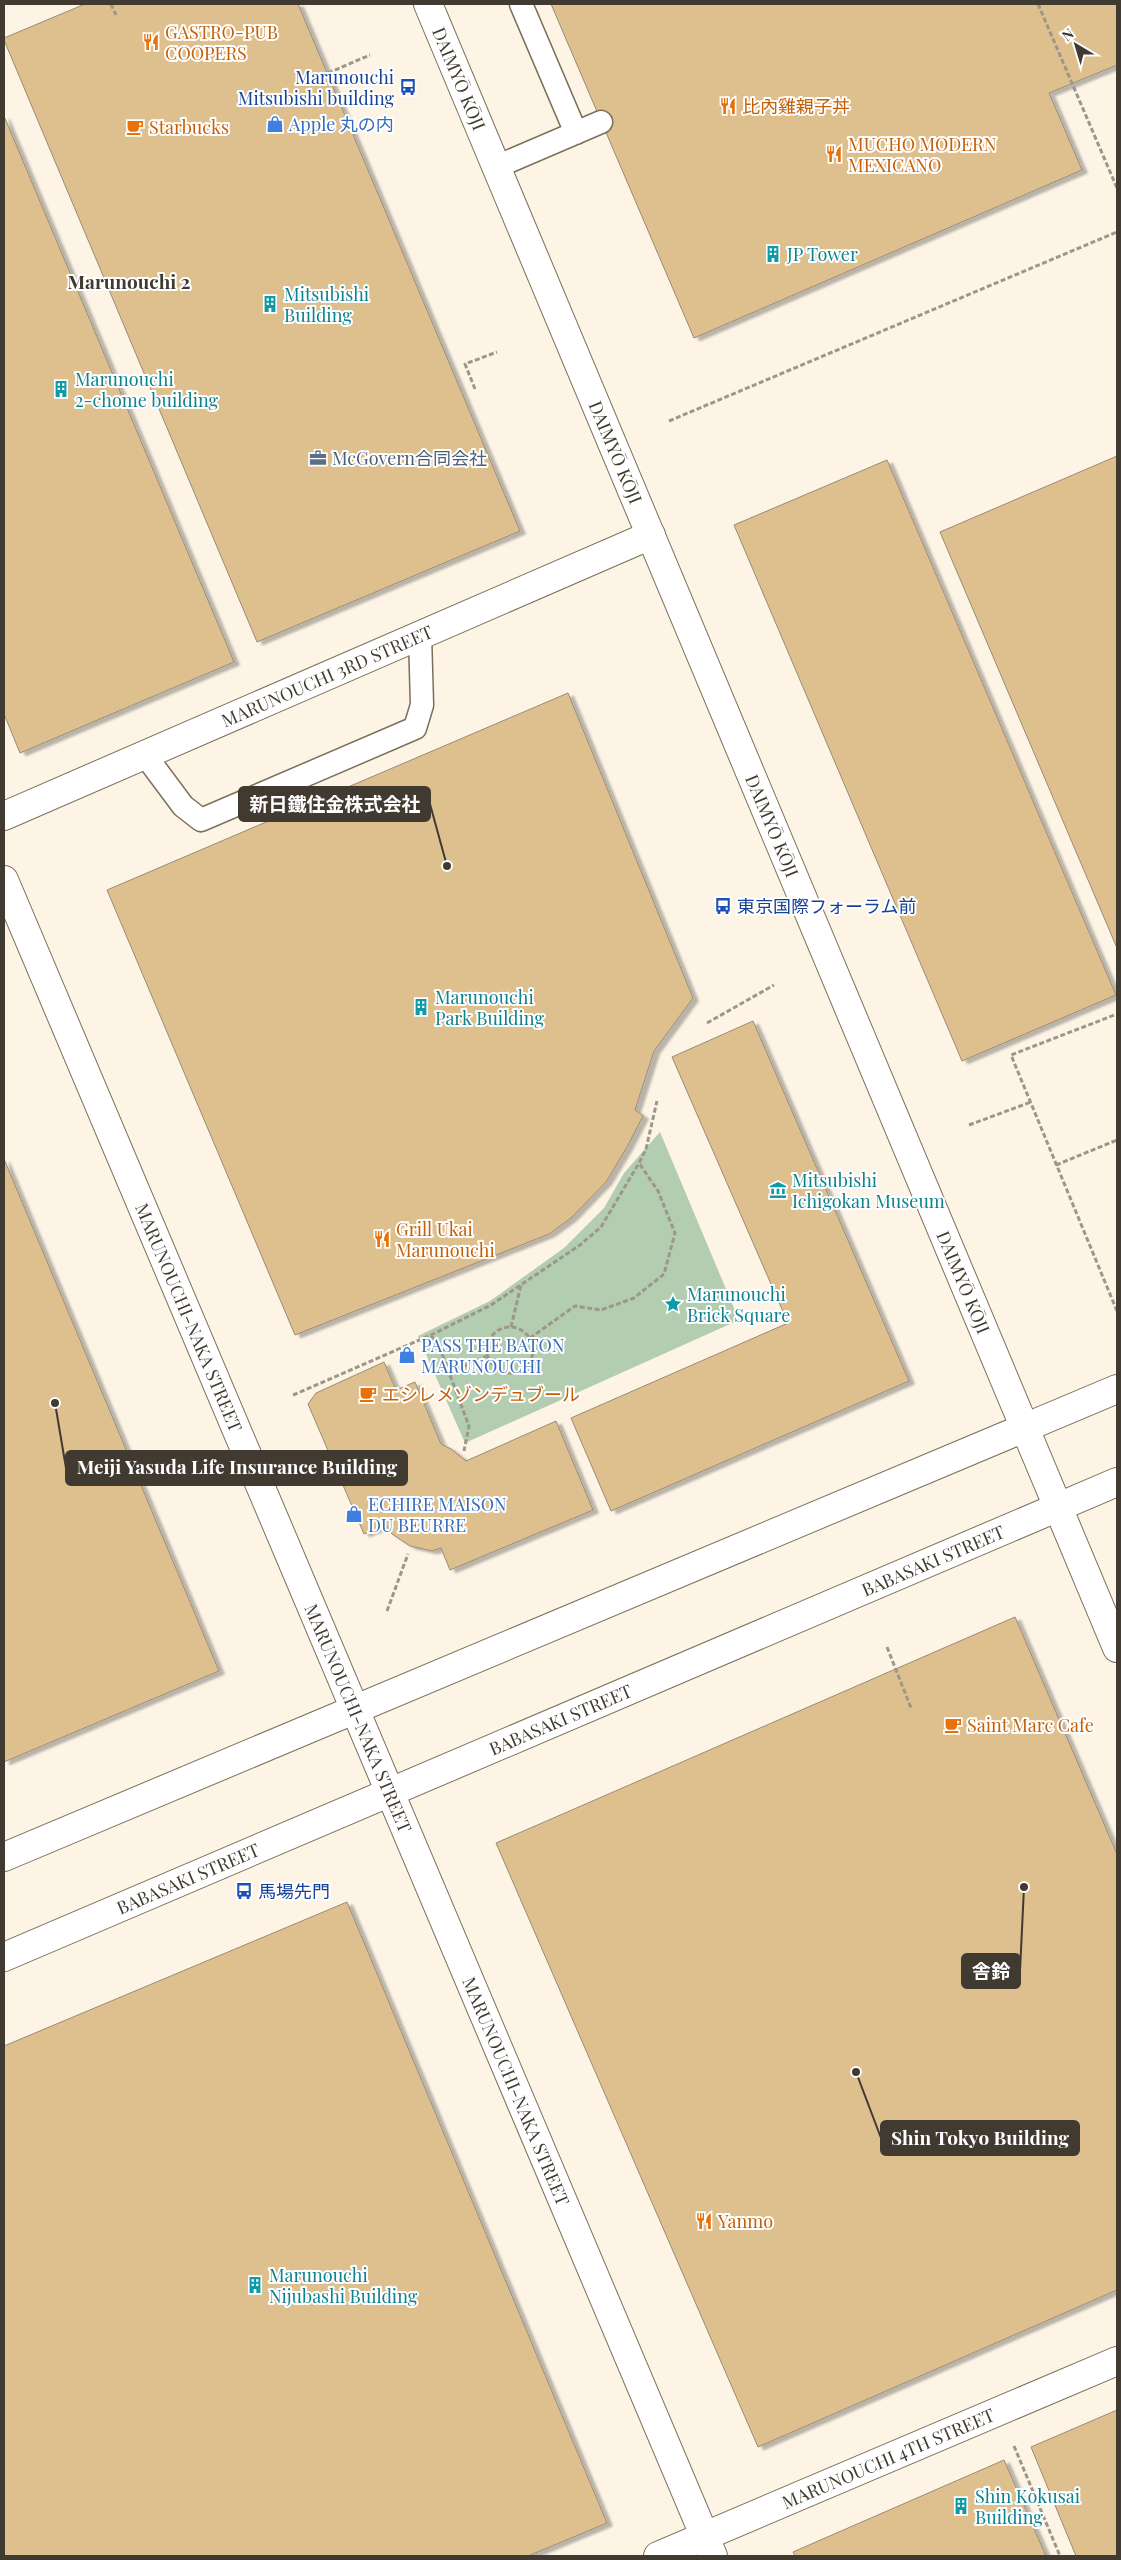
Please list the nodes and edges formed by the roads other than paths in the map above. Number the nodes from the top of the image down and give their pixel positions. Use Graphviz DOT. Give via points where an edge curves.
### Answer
graph roads {
  1 [pos="428,4"];
  2 [pos="521,4"];
  3 [pos="601,122"];
  4 [pos="576,133"];
  5 [pos="496,167"];
  6 [pos="651,535"];
  7 [pos="420,635"];
  8 [pos="145,754"];
  9 [pos="4,816"];
  10 [pos="4,880"];
  11 [pos="1117,1389"];
  12 [pos="1025,1428"];
  13 [pos="1117,1482"];
  14 [pos="1058,1508"];
  15 [pos="1117,1648"];
  16 [pos="355,1710"];
  17 [pos="390,1793"];
  18 [pos="4,1857"];
  19 [pos="4,1956"];
  20 [pos="1117,2361"];
  21 [pos="709,2546"];
  22 [pos="658,2556"];
  1 -- 5 [label="main road, DAIMYŌ KŌJI"];
  2 -- 4 [label="lane"];
  3 -- 4 [label="lane"];
  4 -- 5 [label="lane"];
  5 -- 6 [label="main road, DAIMYŌ KŌJI"];
  6 -- 7 [label="main road, MARUNOUCHI 3RD STREET"];
  6 -- 12 [label="main road, DAIMYŌ KŌJI"];
  7 -- 8 [label="main road, MARUNOUCHI 3RD STREET"];
  7 -- 8 [label="lane" via="422,705 415,728 201,820 183,806"];
  8 -- 9 [label="main road, MARUNOUCHI 3RD STREET"];
  10 -- 16 [label="main road, MARUNOUCHI-NAKA STREET"];
  11 -- 12 [label="main road"];
  12 -- 14 [label="main road, DAIMYŌ KŌJI"];
  12 -- 16 [label="main road"];
  13 -- 14 [label="main road, BABASAKI STREET"];
  14 -- 15 [label="main road, DAIMYŌ KŌJI"];
  14 -- 17 [label="main road, BABASAKI STREET"];
  16 -- 17 [label="main road, MARUNOUCHI-NAKA STREET"];
  16 -- 18 [label="main road"];
  17 -- 19 [label="main road, BABASAKI STREET"];
  17 -- 21 [label="main road, MARUNOUCHI-NAKA STREET"];
  20 -- 21 [label="main road, MARUNOUCHI 4TH STREET" via="998,2412"];
  21 -- 22 [label="main road, MARUNOUCHI 4TH STREET"];
}
